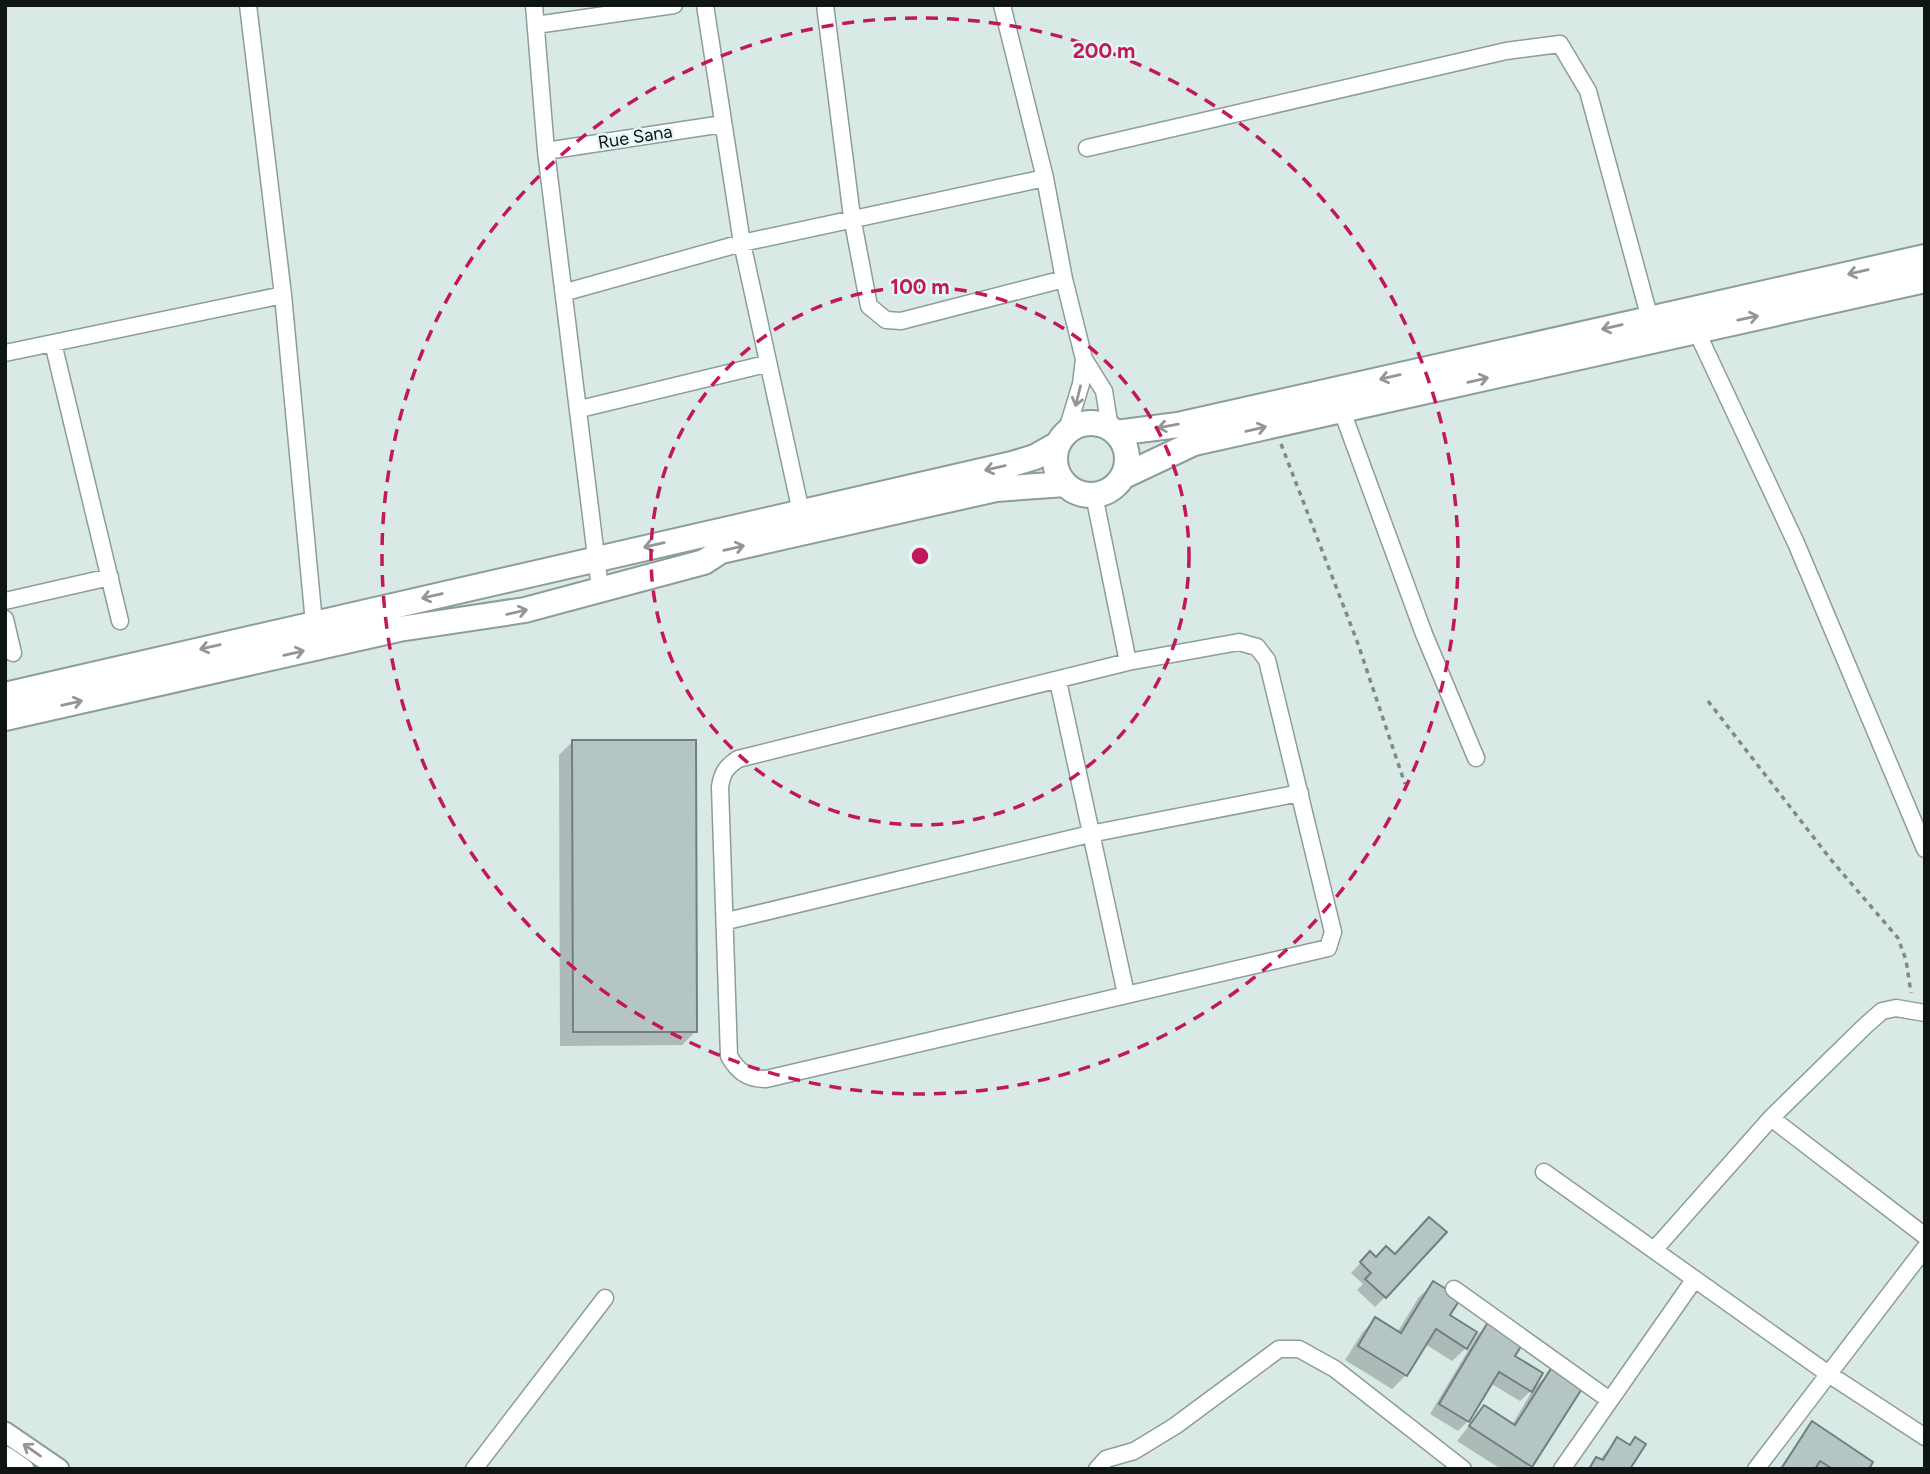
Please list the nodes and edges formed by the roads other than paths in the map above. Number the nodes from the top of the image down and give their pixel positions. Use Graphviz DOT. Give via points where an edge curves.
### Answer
graph roads {
  1 [pos="248,5"];
  2 [pos="534,5"];
  3 [pos="674,5"];
  4 [pos="705,5"];
  5 [pos="825,5"];
  6 [pos="1002,5"];
  7 [pos="536,25"];
  8 [pos="723,124"];
  9 [pos="1087,148"];
  10 [pos="546,151"];
  11 [pos="1045,177"];
  12 [pos="852,217"];
  13 [pos="742,243"];
  14 [pos="1925,257"];
  15 [pos="1064,279"];
  16 [pos="1925,280"];
  17 [pos="566,292"];
  18 [pos="283,295"];
  19 [pos="1650,319"];
  20 [pos="1696,330"];
  21 [pos="53,343"];
  22 [pos="5,353"];
  23 [pos="1084,359"];
  24 [pos="766,364"];
  25 [pos="580,409"];
  26 [pos="1342,411"];
  27 [pos="1113,430"];
  28 [pos="1062,438"];
  29 [pos="1124,476"];
  30 [pos="1065,484"];
  31 [pos="1094,495"];
  32 [pos="802,512"];
  33 [pos="596,558"];
  34 [pos="110,578"];
  35 [pos="600,589"];
  36 [pos="5,601"];
  37 [pos="5,620"];
  38 [pos="120,621"];
  39 [pos="314,623"];
  40 [pos="13,653"];
  41 [pos="1128,662"];
  42 [pos="1058,681"];
  43 [pos="5,695"];
  44 [pos="5,718"];
  45 [pos="1476,758"];
  46 [pos="1300,793"];
  47 [pos="1090,834"];
  48 [pos="1925,849"];
  49 [pos="727,921"];
  50 [pos="1126,994"];
  51 [pos="1919,1011"];
  52 [pos="1771,1118"];
  53 [pos="1544,1172"];
  54 [pos="1925,1236"];
  55 [pos="1925,1248"];
  56 [pos="1654,1250"];
  57 [pos="1694,1280"];
  58 [pos="1454,1289"];
  59 [pos="606,1298"];
  60 [pos="1827,1373"];
  61 [pos="1608,1399"];
  62 [pos="5,1432"];
  63 [pos="1925,1437"];
  64 [pos="5,1455"];
  65 [pos="24,1469"];
  66 [pos="59,1469"];
  67 [pos="474,1469"];
  68 [pos="1097,1469"];
  69 [pos="1463,1469"];
  70 [pos="1562,1469"];
  71 [pos="1756,1469"];
  1 -- 18 [label="street"];
  2 -- 7 [label="street"];
  3 -- 7 [label="street"];
  4 -- 8 [label="street"];
  5 -- 12 [label="street"];
  6 -- 11 [label="street"];
  7 -- 10 [label="street"];
  8 -- 10 [label="street, Rue Sana"];
  8 -- 13 [label="street"];
  9 -- 19 [label="street" via="1506,51 1560,44 1588,91"];
  10 -- 17 [label="street"];
  11 -- 12 [label="street"];
  11 -- 15 [label="street"];
  12 -- 13 [label="street"];
  12 -- 15 [label="street" via="864,293 869,306 886,320 901,321"];
  13 -- 17 [label="street"];
  13 -- 24 [label="street"];
  14 -- 19 [label="main road, one-way"];
  15 -- 23 [label="street"];
  20 -- 16 [label="main road, one-way"];
  17 -- 25 [label="street"];
  18 -- 21 [label="street"];
  18 -- 39 [label="street"];
  19 -- 27 [label="main road, one-way" via="1178,425"];
  26 -- 20 [label="main road, one-way"];
  20 -- 48 [label="street" via="1796,543"];
  21 -- 22 [label="street"];
  21 -- 34 [label="street"];
  23 -- 27 [label="street" via="1104,391"];
  23 -- 28 [label="street, one-way" via="1075,409"];
  24 -- 25 [label="street"];
  24 -- 32 [label="street"];
  25 -- 33 [label="street"];
  29 -- 26 [label="main road, one-way" via="1194,443"];
  26 -- 45 [label="street" via="1424,634"];
  27 -- 28 [label="main road" via="1087,423"];
  27 -- 29 [label="main road" via="1127,453"];
  28 -- 30 [label="main road" via="1055,460"];
  28 -- 32 [label="main road, one-way" via="1024,461"];
  29 -- 31 [label="main road" via="1111,490"];
  30 -- 31 [label="main road" via="1078,493"];
  35 -- 30 [label="main road, one-way" via="704,562 721,551 996,489"];
  31 -- 41 [label="street"];
  32 -- 33 [label="main road, one-way"];
  33 -- 35 [label="street"];
  33 -- 39 [label="main road, one-way"];
  34 -- 36 [label="street"];
  34 -- 38 [label="street"];
  44 -- 35 [label="main road, one-way" via="399,629 504,615"];
  37 -- 40 [label="street"];
  39 -- 43 [label="main road, one-way"];
  41 -- 42 [label="street"];
  41 -- 46 [label="street" via="1240,642 1257,648 1267,660"];
  42 -- 47 [label="street"];
  42 -- 49 [label="street" via="731,764 720,787"];
  46 -- 47 [label="street"];
  46 -- 50 [label="street" via="1334,932 1328,948"];
  47 -- 49 [label="street"];
  47 -- 50 [label="street"];
  49 -- 50 [label="street" via="729,1056 736,1069 755,1079"];
  51 -- 52 [label="street" via="1896,1008 1882,1012"];
  52 -- 54 [label="street"];
  52 -- 56 [label="street"];
  53 -- 56 [label="street"];
  55 -- 60 [label="street"];
  56 -- 57 [label="street"];
  57 -- 60 [label="street"];
  57 -- 61 [label="street"];
  58 -- 61 [label="street"];
  59 -- 67 [label="street"];
  60 -- 63 [label="street"];
  60 -- 71 [label="street"];
  61 -- 70 [label="street"];
  66 -- 62 [label="street, one-way"];
  64 -- 65 [label="street"];
  68 -- 69 [label="street" via="1106,1460 1134,1451 1175,1426 1279,1349 1299,1349 1335,1370"];
}
